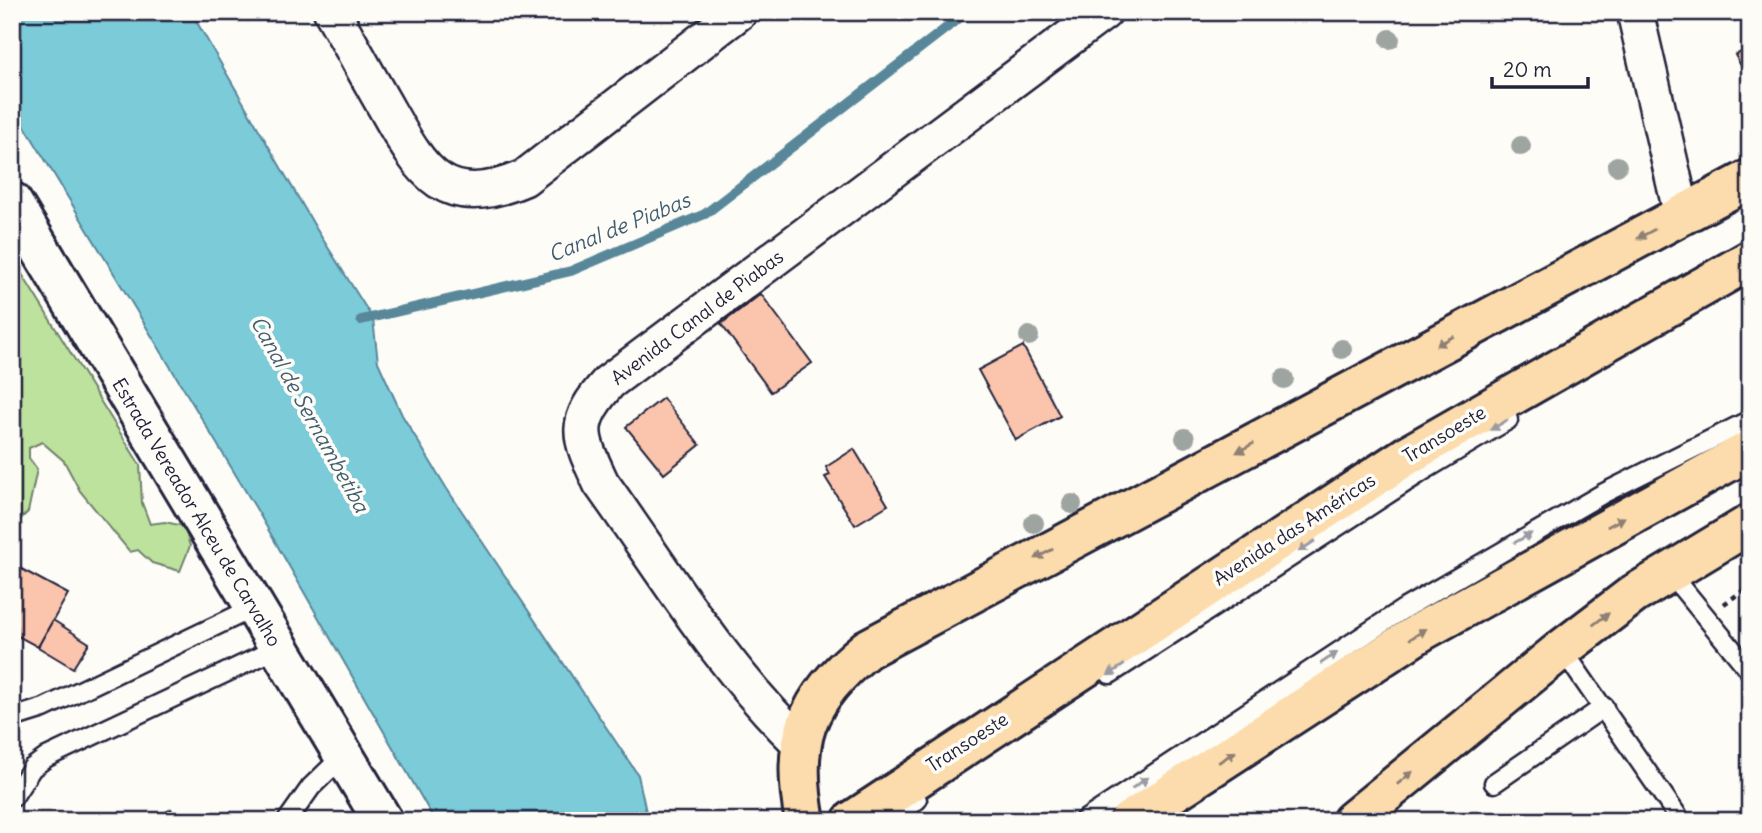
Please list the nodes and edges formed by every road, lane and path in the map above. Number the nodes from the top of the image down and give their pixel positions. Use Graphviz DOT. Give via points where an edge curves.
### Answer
graph roads {
  1 [pos="332,12"];
  2 [pos="739,12"];
  3 [pos="1104,12"];
  4 [pos="1634,12"];
  5 [pos="1750,179"];
  6 [pos="12,202"];
  7 [pos="1682,215"];
  8 [pos="1750,260"];
  9 [pos="1750,281"];
  10 [pos="1750,420"];
  11 [pos="1750,450"];
  12 [pos="1750,524"];
  13 [pos="1670,573"];
  14 [pos="253,608"];
  15 [pos="278,648"];
  16 [pos="1562,649"];
  17 [pos="1750,671"];
  18 [pos="1100,681"];
  19 [pos="1604,707"];
  20 [pos="12,718"];
  21 [pos="800,743"];
  22 [pos="343,756"];
  23 [pos="932,782"];
  24 [pos="1494,783"];
  25 [pos="13,797"];
  26 [pos="287,821"];
  27 [pos="383,821"];
  28 [pos="805,821"];
  29 [pos="852,821"];
  30 [pos="888,821"];
  31 [pos="1083,821"];
  32 [pos="1129,821"];
  33 [pos="1352,821"];
  34 [pos="1681,821"];
  1 -- 2 [label="street" via="418,164 444,184 476,192 524,178"];
  3 -- 21 [label="street, Avenida Canal de Piabas" via="609,382 593,400 581,426 586,451 601,483 741,680"];
  4 -- 7 [label="street"];
  5 -- 7 [label="highway"];
  6 -- 14 [label="street, Estrada Vereador Alceu de Carvalho"];
  7 -- 21 [label="highway, one-way" via="867,649 824,691"];
  8 -- 23 [label="highway, Avenida das Américas" via="1408,455"];
  9 -- 18 [label="lane, Transoeste, one-way" via="1423,471"];
  31 -- 10 [label="lane, one-way" via="1405,608 1604,493"];
  32 -- 11 [label="highway, one-way" via="1422,631"];
  12 -- 13 [label="highway"];
  16 -- 13 [label="highway, one-way" via="1634,594"];
  13 -- 17 [label="lane"];
  14 -- 15 [label="street, Estrada Vereador Alceu de Carvalho"];
  14 -- 20 [label="lane" via="44,708"];
  15 -- 22 [label="street, Estrada Vereador Alceu de Carvalho"];
  15 -- 25 [label="lane" via="47,757 32,768"];
  16 -- 19 [label="lane"];
  33 -- 16 [label="highway, one-way"];
  19 -- 24 [label="lane"];
  19 -- 34 [label="lane"];
  21 -- 28 [label="highway" via="797,780"];
  22 -- 26 [label="lane" via="311,787"];
  22 -- 27 [label="street, Estrada Vereador Alceu de Carvalho"];
  23 -- 29 [label="highway, Avenida das Américas"];
  23 -- 30 [label="lane, Transoeste"];
}
